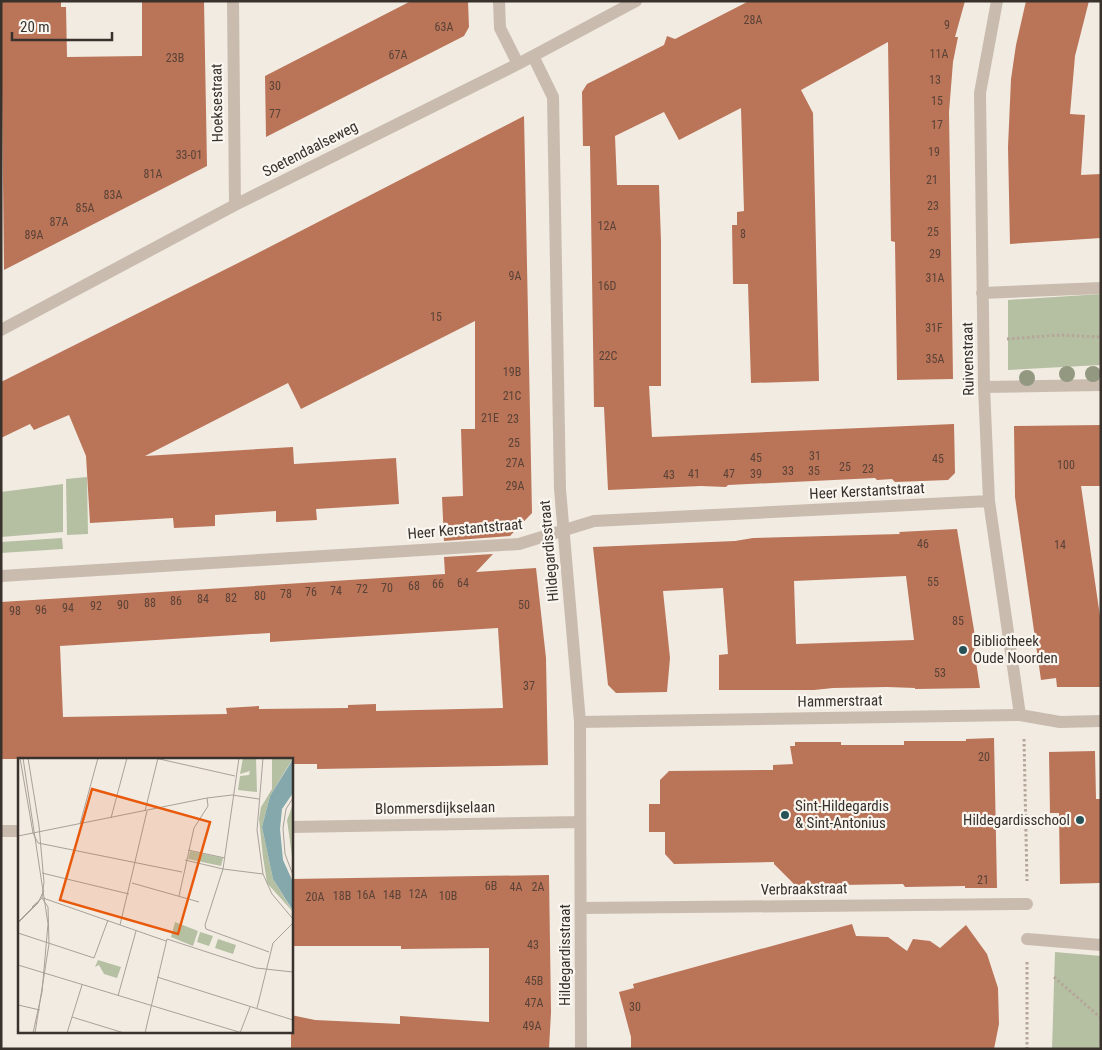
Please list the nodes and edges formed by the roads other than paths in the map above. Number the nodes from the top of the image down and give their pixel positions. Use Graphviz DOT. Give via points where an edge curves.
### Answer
graph roads {
  1 [pos="232,1"];
  2 [pos="499,1"];
  3 [pos="636,1"];
  4 [pos="997,1"];
  5 [pos="533,56"];
  6 [pos="518,64"];
  7 [pos="235,205"];
  8 [pos="1101,288"];
  9 [pos="982,293"];
  10 [pos="1,330"];
  11 [pos="1101,385"];
  12 [pos="984,387"];
  13 [pos="989,501"];
  14 [pos="562,531"];
  15 [pos="1,576"];
  16 [pos="1020,715"];
  17 [pos="1101,721"];
  18 [pos="580,722"];
  19 [pos="579,822"];
  20 [pos="292,827"];
  21 [pos="1,831"];
  22 [pos="18,831"];
  23 [pos="1027,904"];
  24 [pos="581,908"];
  25 [pos="1026,939"];
  26 [pos="1101,945"];
  27 [pos="581,1049"];
  1 -- 7 [label="street, Hoeksestraat"];
  2 -- 6 [label="street" via="500,28"];
  3 -- 5 [label="street, Soetendaalseweg"];
  4 -- 9 [label="street, Ruivenstraat" via="980,93"];
  5 -- 6 [label="street, Soetendaalseweg"];
  5 -- 14 [label="street, Hildegardisstraat" via="553,97"];
  6 -- 7 [label="street, Soetendaalseweg"];
  7 -- 10 [label="street, Soetendaalseweg"];
  8 -- 9 [label="street"];
  9 -- 12 [label="street, Ruivenstraat"];
  11 -- 12 [label="street"];
  12 -- 13 [label="street, Ruivenstraat"];
  13 -- 14 [label="street, Heer Kerstantstraat" via="594,521"];
  13 -- 16 [label="street, Ruivenstraat"];
  14 -- 15 [label="street, Heer Kerstantstraat" via="519,544"];
  14 -- 18 [label="street, Hildegardisstraat"];
  16 -- 17 [label="street, Hammerstraat" via="1060,722"];
  16 -- 18 [label="street, Hammerstraat"];
  18 -- 19 [label="street, Hildegardisstraat"];
  19 -- 20 [label="street, Blommersdijkselaan"];
  19 -- 24 [label="street, Hildegardisstraat"];
  21 -- 22 [label="street"];
  23 -- 24 [label="street, Verbraakstraat"];
  24 -- 27 [label="street, Hildegardisstraat"];
  25 -- 26 [label="street"];
}
